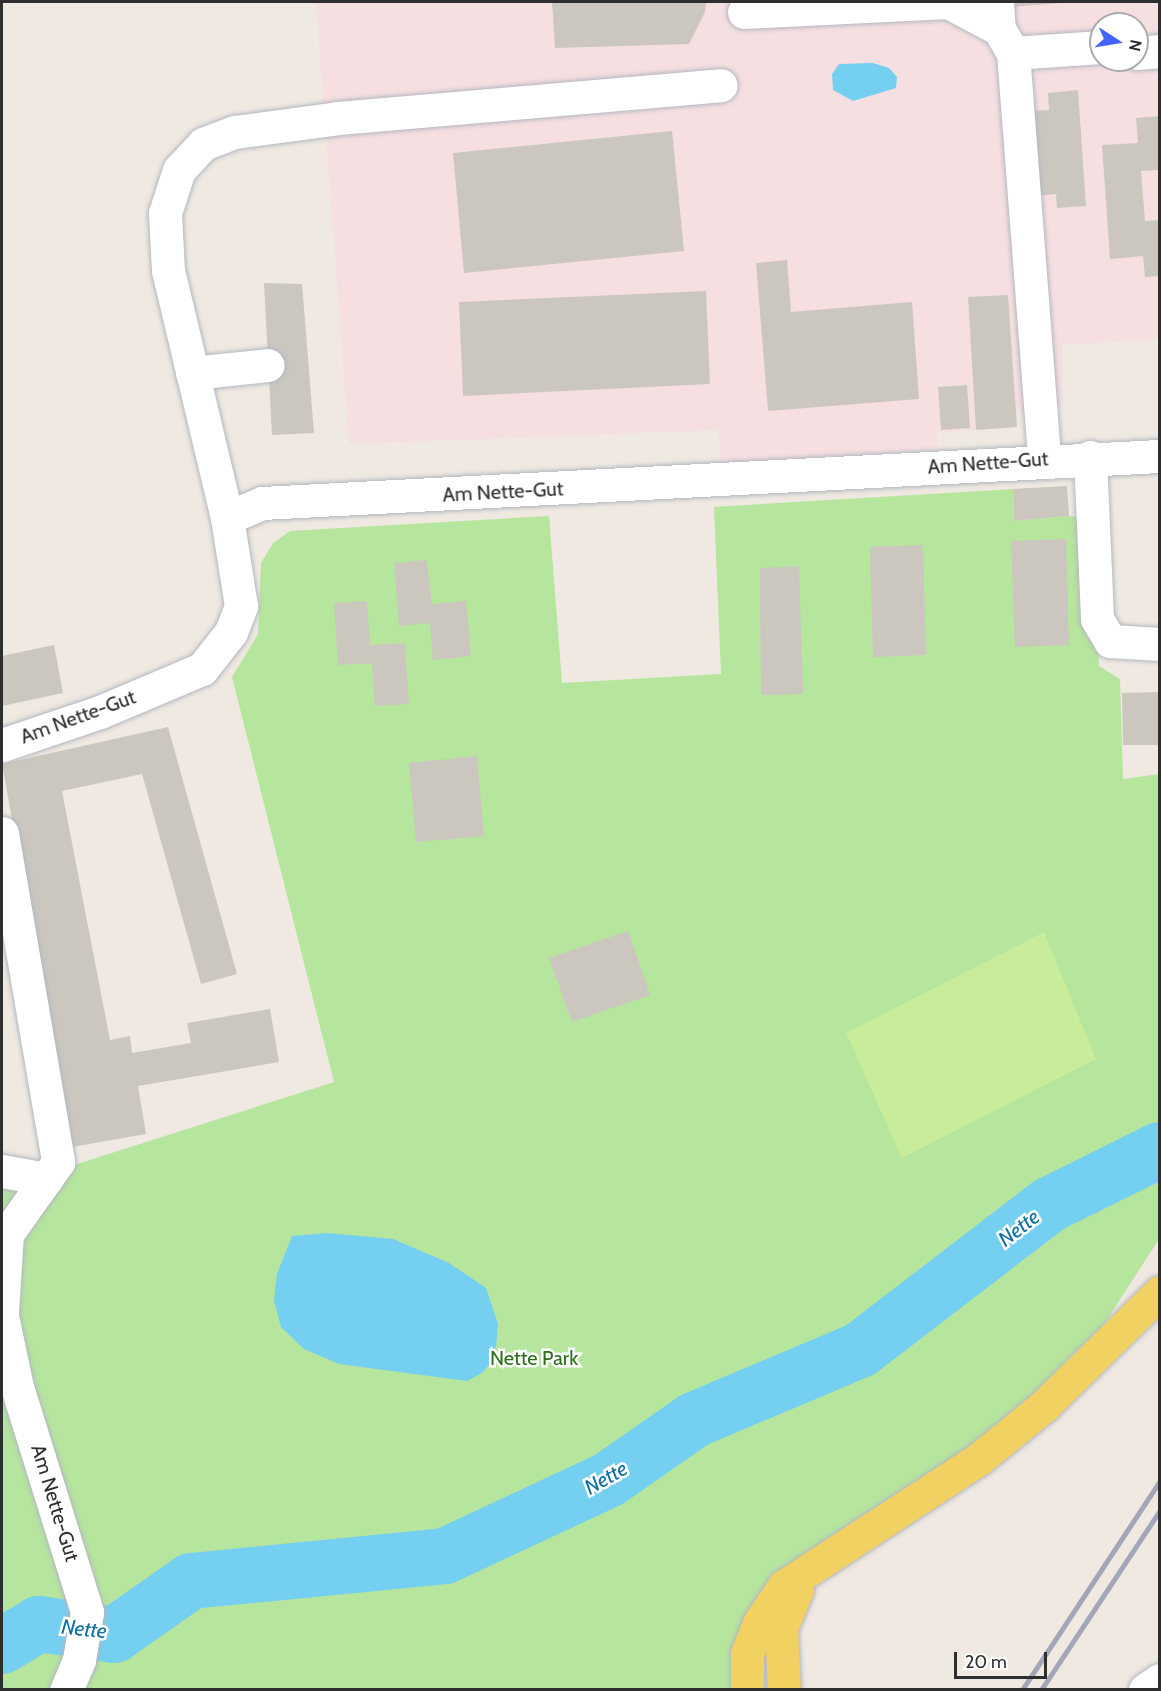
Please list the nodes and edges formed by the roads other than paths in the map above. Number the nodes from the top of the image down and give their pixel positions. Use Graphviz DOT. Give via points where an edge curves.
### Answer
graph roads {
  1 [pos="744,12"];
  2 [pos="1003,28"];
  3 [pos="1089,45"];
  4 [pos="721,85"];
  5 [pos="268,365"];
  6 [pos="192,373"];
  7 [pos="1160,456"];
  8 [pos="1044,458"];
  9 [pos="1090,458"];
  10 [pos="227,518"];
  11 [pos="1160,644"];
  12 [pos="2,745"];
  13 [pos="2,833"];
  14 [pos="2,1172"];
  15 [pos="46,1179"];
  16 [pos="1160,1292"];
  17 [pos="2,1311"];
  18 [pos="2,1316"];
  19 [pos="7,1368"];
  20 [pos="817,1562"];
  21 [pos="73,1675"];
  22 [pos="1160,1680"];
  23 [pos="747,1689"];
  24 [pos="784,1689"];
  25 [pos="1145,1689"];
  1 -- 2 [label="street" via="948,2"];
  2 -- 3 [label="street"];
  2 -- 8 [label="street"];
  4 -- 6 [label="street" via="338,118 235,132 203,144 179,170 165,213 168,271"];
  5 -- 6 [label="street"];
  6 -- 10 [label="street"];
  7 -- 9 [label="street, Am Nette-Gut"];
  8 -- 9 [label="street, Am Nette-Gut"];
  8 -- 10 [label="street, Am Nette-Gut" via="708,482 262,503"];
  9 -- 11 [label="street" via="1098,619 1110,641"];
  10 -- 12 [label="street, Am Nette-Gut" via="241,606 231,632 202,669 100,712"];
  13 -- 15 [label="street" via="58,1162"];
  14 -- 15 [label="street"];
  15 -- 17 [label="street" via="7,1234"];
  16 -- 20 [label="main road" via="1045,1405 980,1458"];
  18 -- 19 [label="street, Am Nette-Gut"];
  19 -- 21 [label="street, Am Nette-Gut" via="87,1612"];
  20 -- 23 [label="main road" via="784,1586 759,1623 747,1654"];
  20 -- 24 [label="main road" via="791,1598 781,1628"];
  22 -- 25 [label="street"];
}
